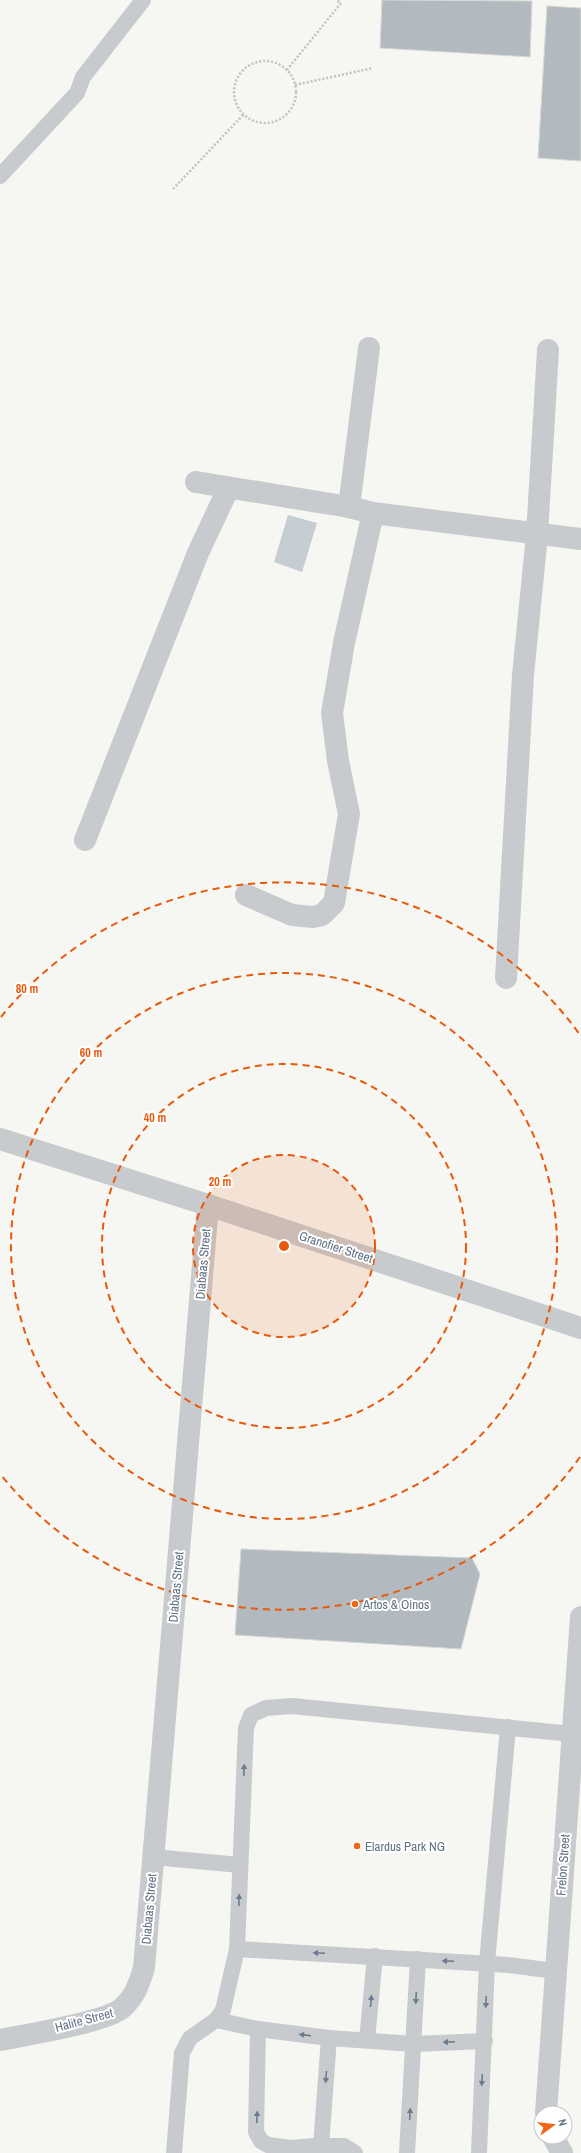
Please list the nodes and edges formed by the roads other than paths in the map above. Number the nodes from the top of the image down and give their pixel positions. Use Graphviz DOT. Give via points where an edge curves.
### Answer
graph roads {
  1 [pos="143,0"];
  2 [pos="0,176"];
  3 [pos="369,348"];
  4 [pos="548,350"];
  5 [pos="196,482"];
  6 [pos="228,489"];
  7 [pos="349,507"];
  8 [pos="373,513"];
  9 [pos="537,535"];
  10 [pos="581,539"];
  11 [pos="85,840"];
  12 [pos="246,896"];
  13 [pos="506,978"];
  14 [pos="0,1139"];
  15 [pos="208,1205"];
  16 [pos="581,1328"];
  17 [pos="581,1617"];
  18 [pos="508,1727"];
  19 [pos="572,1734"];
  20 [pos="153,1857"];
  21 [pos="240,1864"];
  22 [pos="237,1948"];
  23 [pos="375,1956"];
  24 [pos="418,1959"];
  25 [pos="487,1963"];
  26 [pos="144,1968"];
  27 [pos="555,1971"];
  28 [pos="216,2020"];
  29 [pos="258,2029"];
  30 [pos="329,2038"];
  31 [pos="0,2040"];
  32 [pos="367,2040"];
  33 [pos="484,2041"];
  34 [pos="414,2044"];
  35 [pos="547,2105"];
  36 [pos="321,2146"];
  37 [pos="174,2153"];
  38 [pos="355,2153"];
  39 [pos="408,2153"];
  40 [pos="479,2153"];
  1 -- 2 [label="lane" via="83,77 77,93"];
  3 -- 7 [label="street"];
  4 -- 9 [label="street"];
  5 -- 6 [label="street"];
  6 -- 7 [label="street"];
  6 -- 11 [label="street" via="198,553"];
  7 -- 8 [label="street"];
  8 -- 9 [label="street"];
  8 -- 12 [label="street" via="344,643 332,713 338,761 349,814 334,903 322,915 313,917 292,914"];
  9 -- 10 [label="street"];
  9 -- 13 [label="street" via="523,675"];
  14 -- 15 [label="street, Granofier Street"];
  15 -- 16 [label="street, Granofier Street"];
  15 -- 20 [label="street, Diabaas Street"];
  17 -- 19 [label="street, Frelon Street"];
  18 -- 19 [label="lane"];
  21 -- 18 [label="lane, one-way" via="246,1728 252,1715 266,1708 292,1706"];
  18 -- 25 [label="lane"];
  19 -- 27 [label="street, Frelon Street"];
  20 -- 21 [label="lane"];
  20 -- 26 [label="street, Diabaas Street"];
  22 -- 21 [label="lane, one-way"];
  23 -- 22 [label="lane, one-way"];
  22 -- 28 [label="lane" via="223,2010"];
  23 -- 24 [label="lane"];
  32 -- 23 [label="lane, one-way"];
  25 -- 24 [label="lane, one-way"];
  24 -- 34 [label="lane, one-way"];
  25 -- 27 [label="lane"];
  25 -- 33 [label="lane, one-way"];
  26 -- 31 [label="street, Halite Street" via="136,1993 122,2009 98,2019"];
  27 -- 35 [label="street, Frelon Street"];
  28 -- 29 [label="lane"];
  28 -- 37 [label="lane" via="190,2038 182,2053"];
  30 -- 29 [label="lane, one-way"];
  36 -- 29 [label="lane, one-way" via="292,2148 268,2145 261,2141 256,2132"];
  30 -- 32 [label="lane"];
  30 -- 36 [label="lane, one-way"];
  32 -- 34 [label="lane"];
  33 -- 34 [label="lane, one-way"];
  33 -- 40 [label="lane, one-way"];
  39 -- 34 [label="lane, one-way"];
  36 -- 38 [label="lane" via="344,2146"];
}
